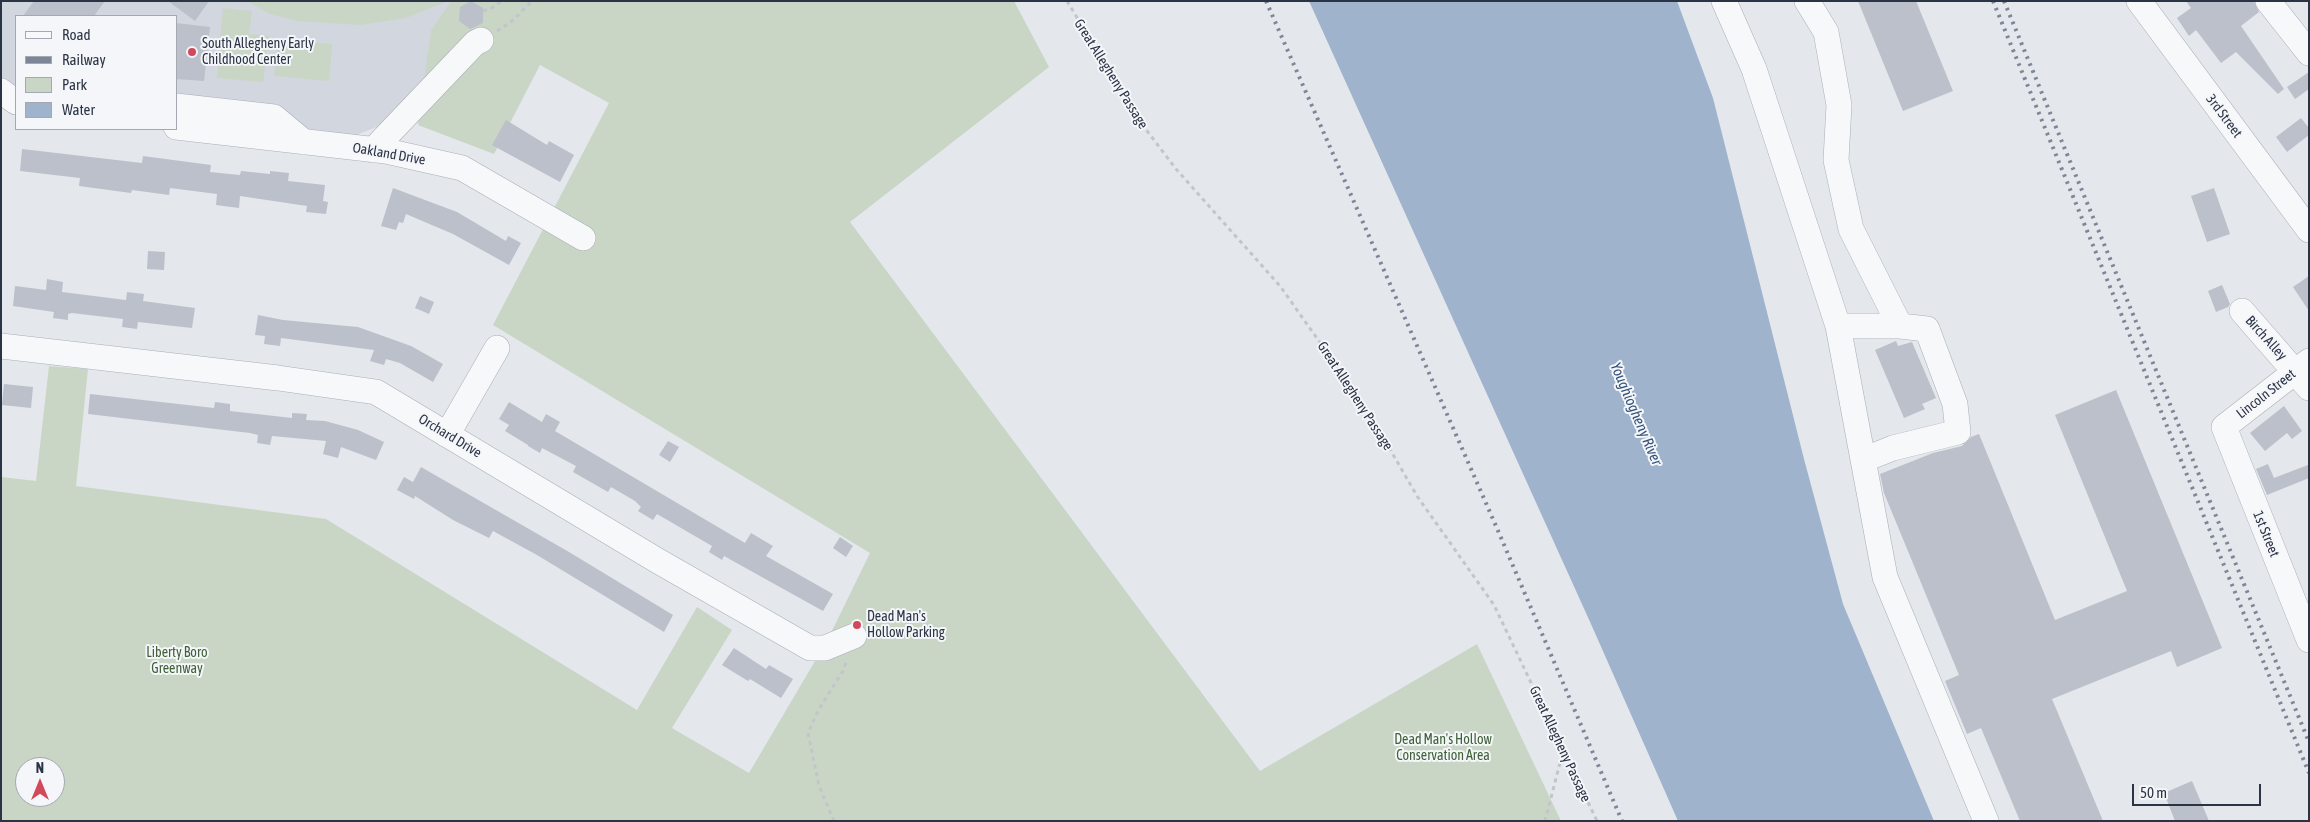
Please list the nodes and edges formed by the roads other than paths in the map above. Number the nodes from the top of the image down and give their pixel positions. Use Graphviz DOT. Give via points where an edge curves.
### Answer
graph roads {
  1 [pos="1724,1"];
  2 [pos="1807,1"];
  3 [pos="2139,1"];
  4 [pos="2268,1"];
  5 [pos="481,40"];
  6 [pos="2309,53"];
  7 [pos="1,91"];
  8 [pos="15,101"];
  9 [pos="178,106"];
  10 [pos="178,127"];
  11 [pos="304,142"];
  12 [pos="373,150"];
  13 [pos="2309,230"];
  14 [pos="583,238"];
  15 [pos="2242,311"];
  16 [pos="1838,326"];
  17 [pos="1900,326"];
  18 [pos="1,346"];
  19 [pos="497,348"];
  20 [pos="2305,373"];
  21 [pos="2224,427"];
  22 [pos="447,434"];
  23 [pos="1863,460"];
  24 [pos="854,636"];
  25 [pos="2309,640"];
  26 [pos="1986,821"];
  1 -- 16 [label="street" via="1754,69"];
  2 -- 17 [label="street" via="1826,32 1839,104 1836,160 1851,229"];
  3 -- 13 [label="street, 3rd Street"];
  4 -- 6 [label="street"];
  5 -- 12 [label="street"];
  7 -- 8 [label="street"];
  9 -- 11 [label="street" via="274,117"];
  10 -- 11 [label="street, Oakland Drive"];
  11 -- 12 [label="street, Oakland Drive"];
  12 -- 14 [label="street, Oakland Drive" via="462,168"];
  15 -- 20 [label="street, Birch Alley"];
  16 -- 17 [label="street"];
  16 -- 23 [label="street"];
  17 -- 23 [label="street" via="1927,329 1955,404 1958,432 1893,448"];
  18 -- 22 [label="street, Orchard Drive" via="376,392"];
  19 -- 22 [label="street"];
  20 -- 21 [label="street, Lincoln Street"];
  21 -- 25 [label="street, 1st Street"];
  22 -- 24 [label="street, Orchard Drive" via="810,648 825,648"];
  23 -- 26 [label="street" via="1885,577"];
}
